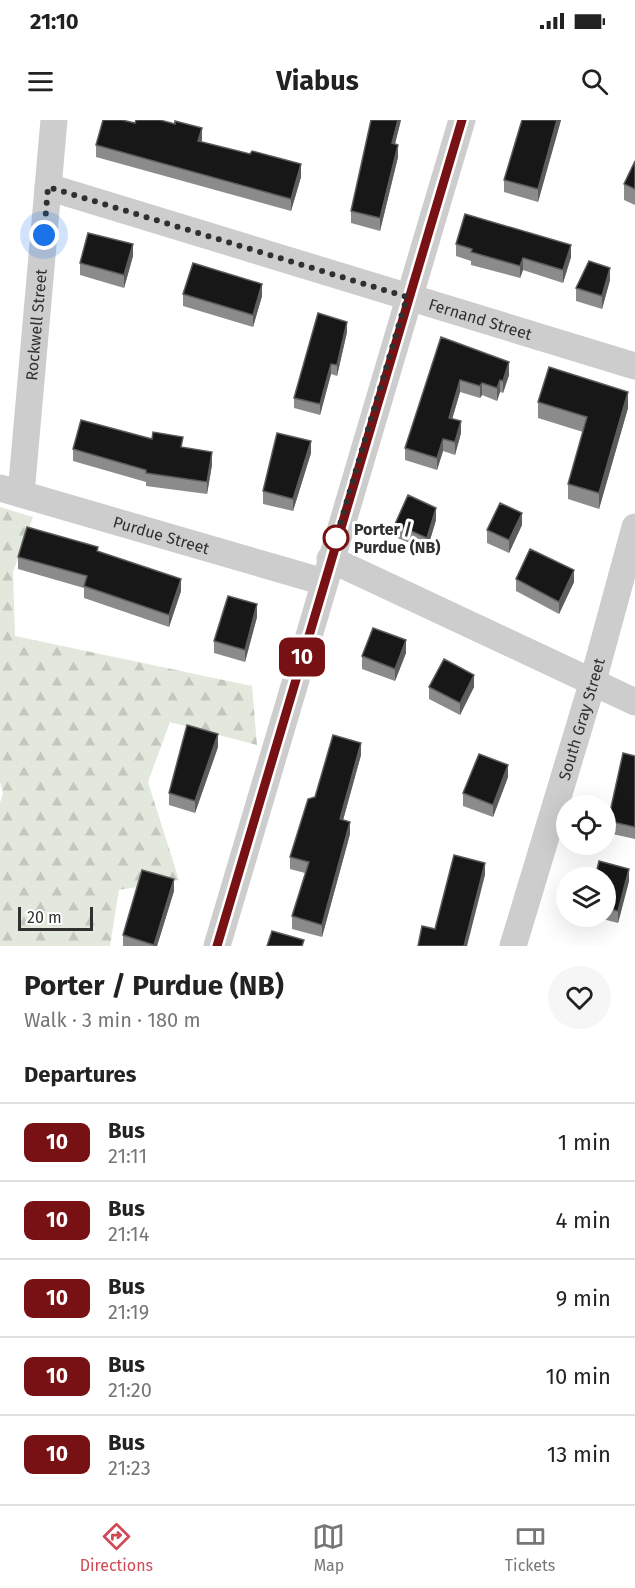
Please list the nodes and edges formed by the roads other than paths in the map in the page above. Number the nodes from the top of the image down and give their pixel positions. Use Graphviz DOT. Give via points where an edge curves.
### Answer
graph roads {
  1 [pos="54,120"];
  2 [pos="462,120"];
  3 [pos="48,187"];
  4 [pos="407,297"];
  5 [pos="634,365"];
  6 [pos="11,491"];
  7 [pos="635,527"];
  8 [pos="327,571"];
  9 [pos="593,681"];
  10 [pos="635,702"];
  11 [pos="217,946"];
  12 [pos="513,946"];
  1 -- 3 [label="street, Rockwell Street"];
  2 -- 4 [label="street"];
  3 -- 4 [label="street, Fernand Street"];
  3 -- 6 [label="street, Rockwell Street"];
  4 -- 5 [label="street, Fernand Street"];
  4 -- 8 [label="street"];
  6 -- 8 [label="street, Purdue Street"];
  7 -- 9 [label="street, South Gray Street"];
  8 -- 9 [label="street, Purdue Street"];
  8 -- 11 [label="street"];
  9 -- 10 [label="street, Purdue Street"];
  9 -- 12 [label="street, South Gray Street"];
}
